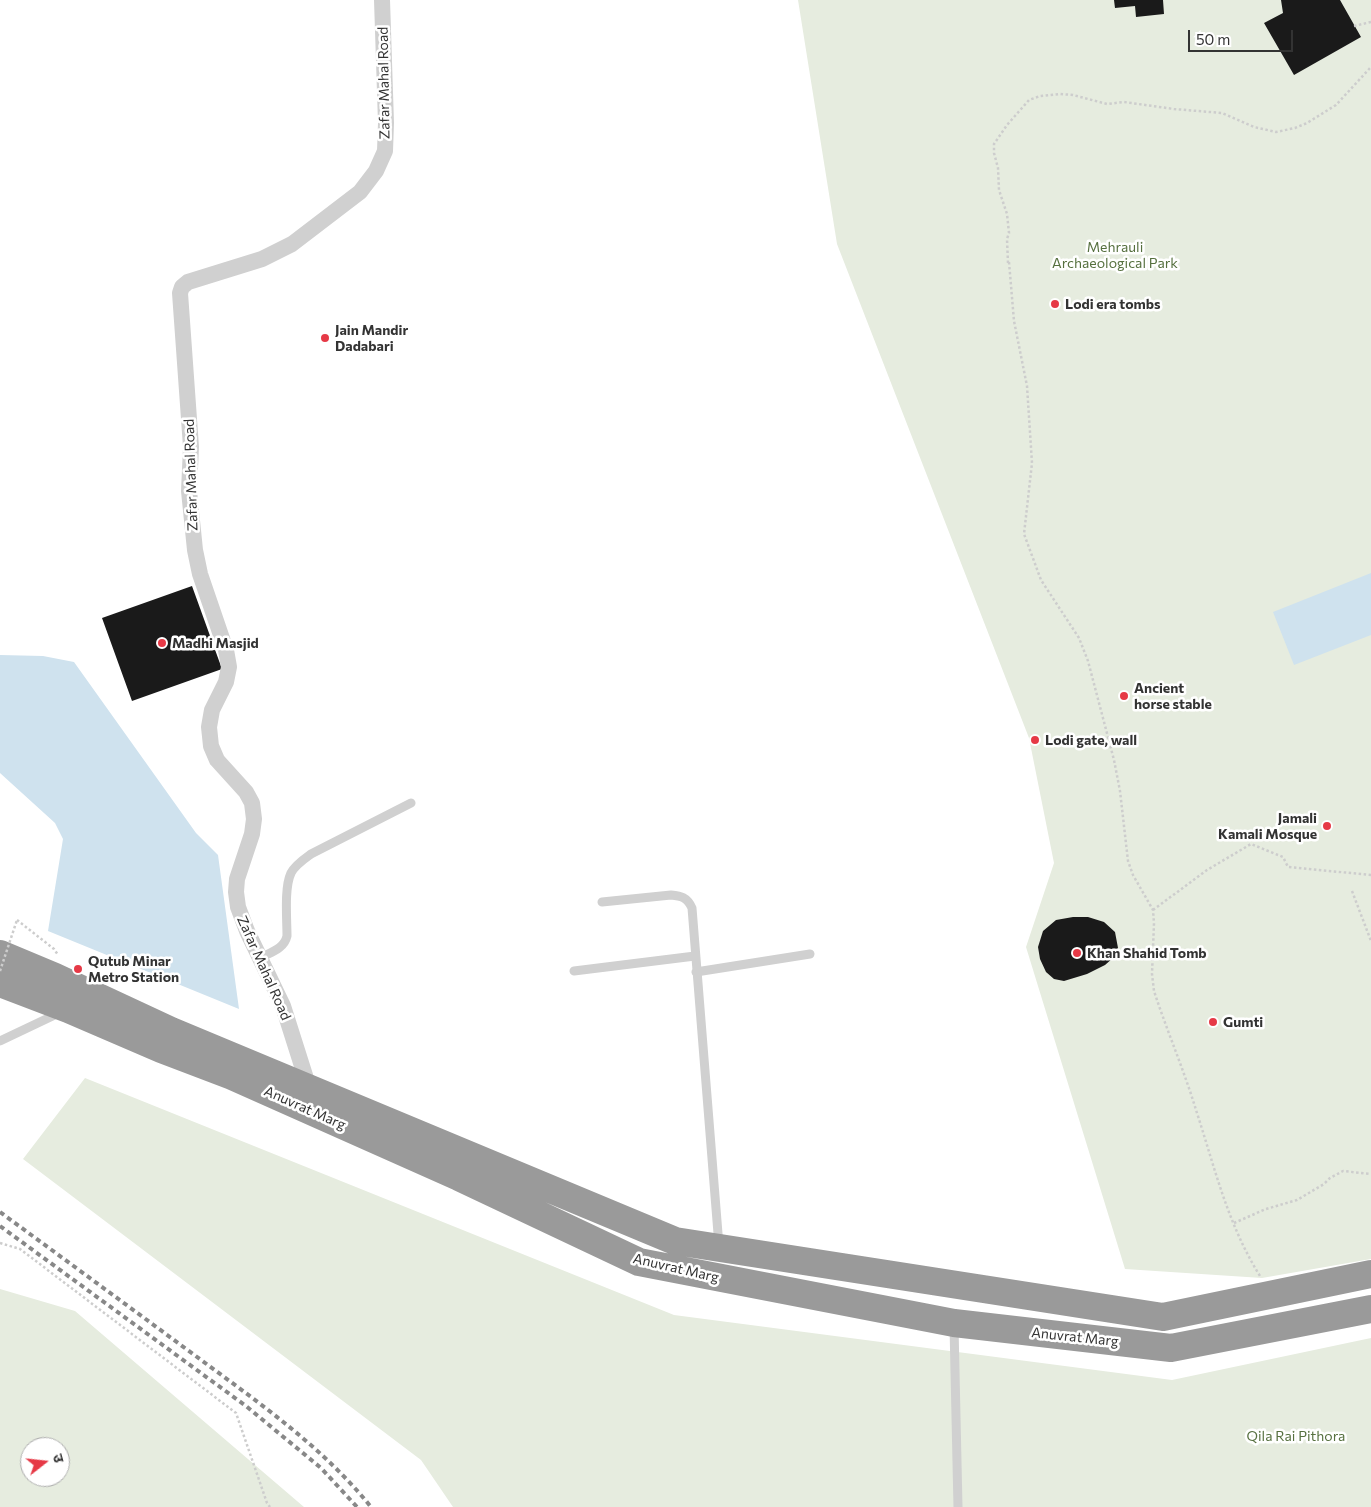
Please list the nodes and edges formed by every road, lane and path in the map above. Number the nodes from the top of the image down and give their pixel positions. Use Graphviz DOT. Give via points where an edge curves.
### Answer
graph roads {
  1 [pos="382,0"];
  2 [pos="1371,22"];
  3 [pos="1354,26"];
  4 [pos="1371,67"];
  5 [pos="1009,262"];
  6 [pos="1010,270"];
  7 [pos="411,803"];
  8 [pos="1371,875"];
  9 [pos="1352,891"];
  10 [pos="602,902"];
  11 [pos="1153,910"];
  12 [pos="1371,941"];
  13 [pos="54,949"];
  14 [pos="0,954"];
  15 [pos="810,954"];
  16 [pos="695,956"];
  17 [pos="260,958"];
  18 [pos="0,971"];
  19 [pos="574,971"];
  20 [pos="696,972"];
  21 [pos="0,983"];
  22 [pos="68,1009"];
  23 [pos="0,1042"];
  24 [pos="308,1088"];
  25 [pos="1371,1174"];
  26 [pos="1233,1224"];
  27 [pos="0,1243"];
  28 [pos="719,1248"];
  29 [pos="1371,1274"];
  30 [pos="1271,1295"];
  31 [pos="1371,1309"];
  32 [pos="954,1323"];
  33 [pos="270,1507"];
  34 [pos="958,1507"];
  1 -- 17 [label="street, Zafar Mahal Road" via="386,123 385,151 376,171 360,192 292,244 262,259 188,282 180,293 192,447 189,491 194,550 229,667 226,682 212,710 209,727 211,746 217,760 252,803 253,827 236,892 238,907"];
  2 -- 3 [label="path"];
  4 -- 6 [label="path" via="1336,105 1307,123 1276,132 1254,127 1222,113 1124,102 1107,104 1060,94 1029,100 994,144 999,190 1007,214"];
  5 -- 6 [label="path"];
  6 -- 11 [label="path" via="1014,321 1026,386 1032,463 1024,534 1041,580 1080,638 1117,775 1128,861"];
  7 -- 17 [label="lane" via="311,854 297,865 288,882 286,942"];
  8 -- 11 [label="path" via="1288,867 1283,857 1251,844"];
  9 -- 12 [label="path"];
  10 -- 16 [label="lane" via="682,896 692,908"];
  11 -- 26 [label="path" via="1154,991"];
  13 -- 18 [label="path, bridge" via="17,920"];
  14 -- 24 [label="highway, Anuvrat Marg"];
  15 -- 20 [label="lane"];
  16 -- 19 [label="lane"];
  16 -- 20 [label="lane"];
  17 -- 24 [label="street, Zafar Mahal Road" via="283,1006"];
  20 -- 28 [label="lane"];
  21 -- 22 [label="highway, Anuvrat Marg"];
  22 -- 23 [label="lane"];
  22 -- 32 [label="highway, Anuvrat Marg" via="232,1076 639,1262"];
  24 -- 28 [label="highway, Anuvrat Marg" via="675,1240"];
  25 -- 26 [label="path" via="1343,1171 1297,1200"];
  26 -- 30 [label="path"];
  27 -- 33 [label="path" via="20,1249 236,1413"];
  28 -- 30 [label="highway, Anuvrat Marg" via="1163,1317"];
  29 -- 30 [label="highway, Anuvrat Marg"];
  31 -- 32 [label="highway, Anuvrat Marg" via="1171,1348"];
  32 -- 34 [label="lane"];
}
